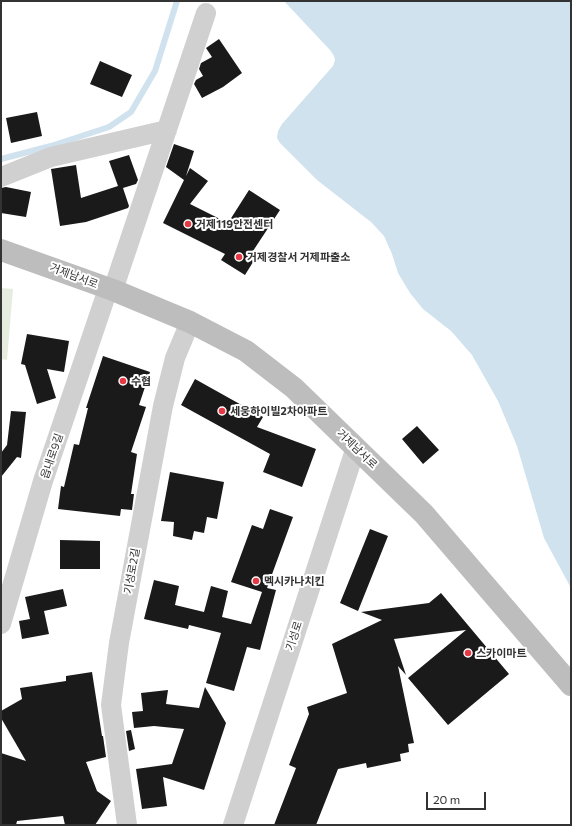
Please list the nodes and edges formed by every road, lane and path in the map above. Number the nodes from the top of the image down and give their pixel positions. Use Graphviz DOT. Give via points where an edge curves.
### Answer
graph roads {
  1 [pos="206,13"];
  2 [pos="167,130"];
  3 [pos="1,177"];
  4 [pos="1,250"];
  5 [pos="111,290"];
  6 [pos="190,322"];
  7 [pos="356,447"];
  8 [pos="1,624"];
  9 [pos="571,684"];
  10 [pos="127,825"];
  11 [pos="233,825"];
  1 -- 2 [label="street, 읍내로9길"];
  2 -- 3 [label="street" via="51,156"];
  2 -- 5 [label="street, 읍내로9길"];
  4 -- 5 [label="main road, 거제남서로"];
  5 -- 6 [label="main road, 거제남서로"];
  5 -- 8 [label="street, 읍내로9길" via="43,481"];
  6 -- 7 [label="main road, 거제남서로" via="246,351 294,388"];
  6 -- 10 [label="street, 기성로2길" via="175,358 163,406 119,643 111,705"];
  7 -- 9 [label="main road, 거제남서로" via="424,514"];
  7 -- 11 [label="street, 기성로"];
}
